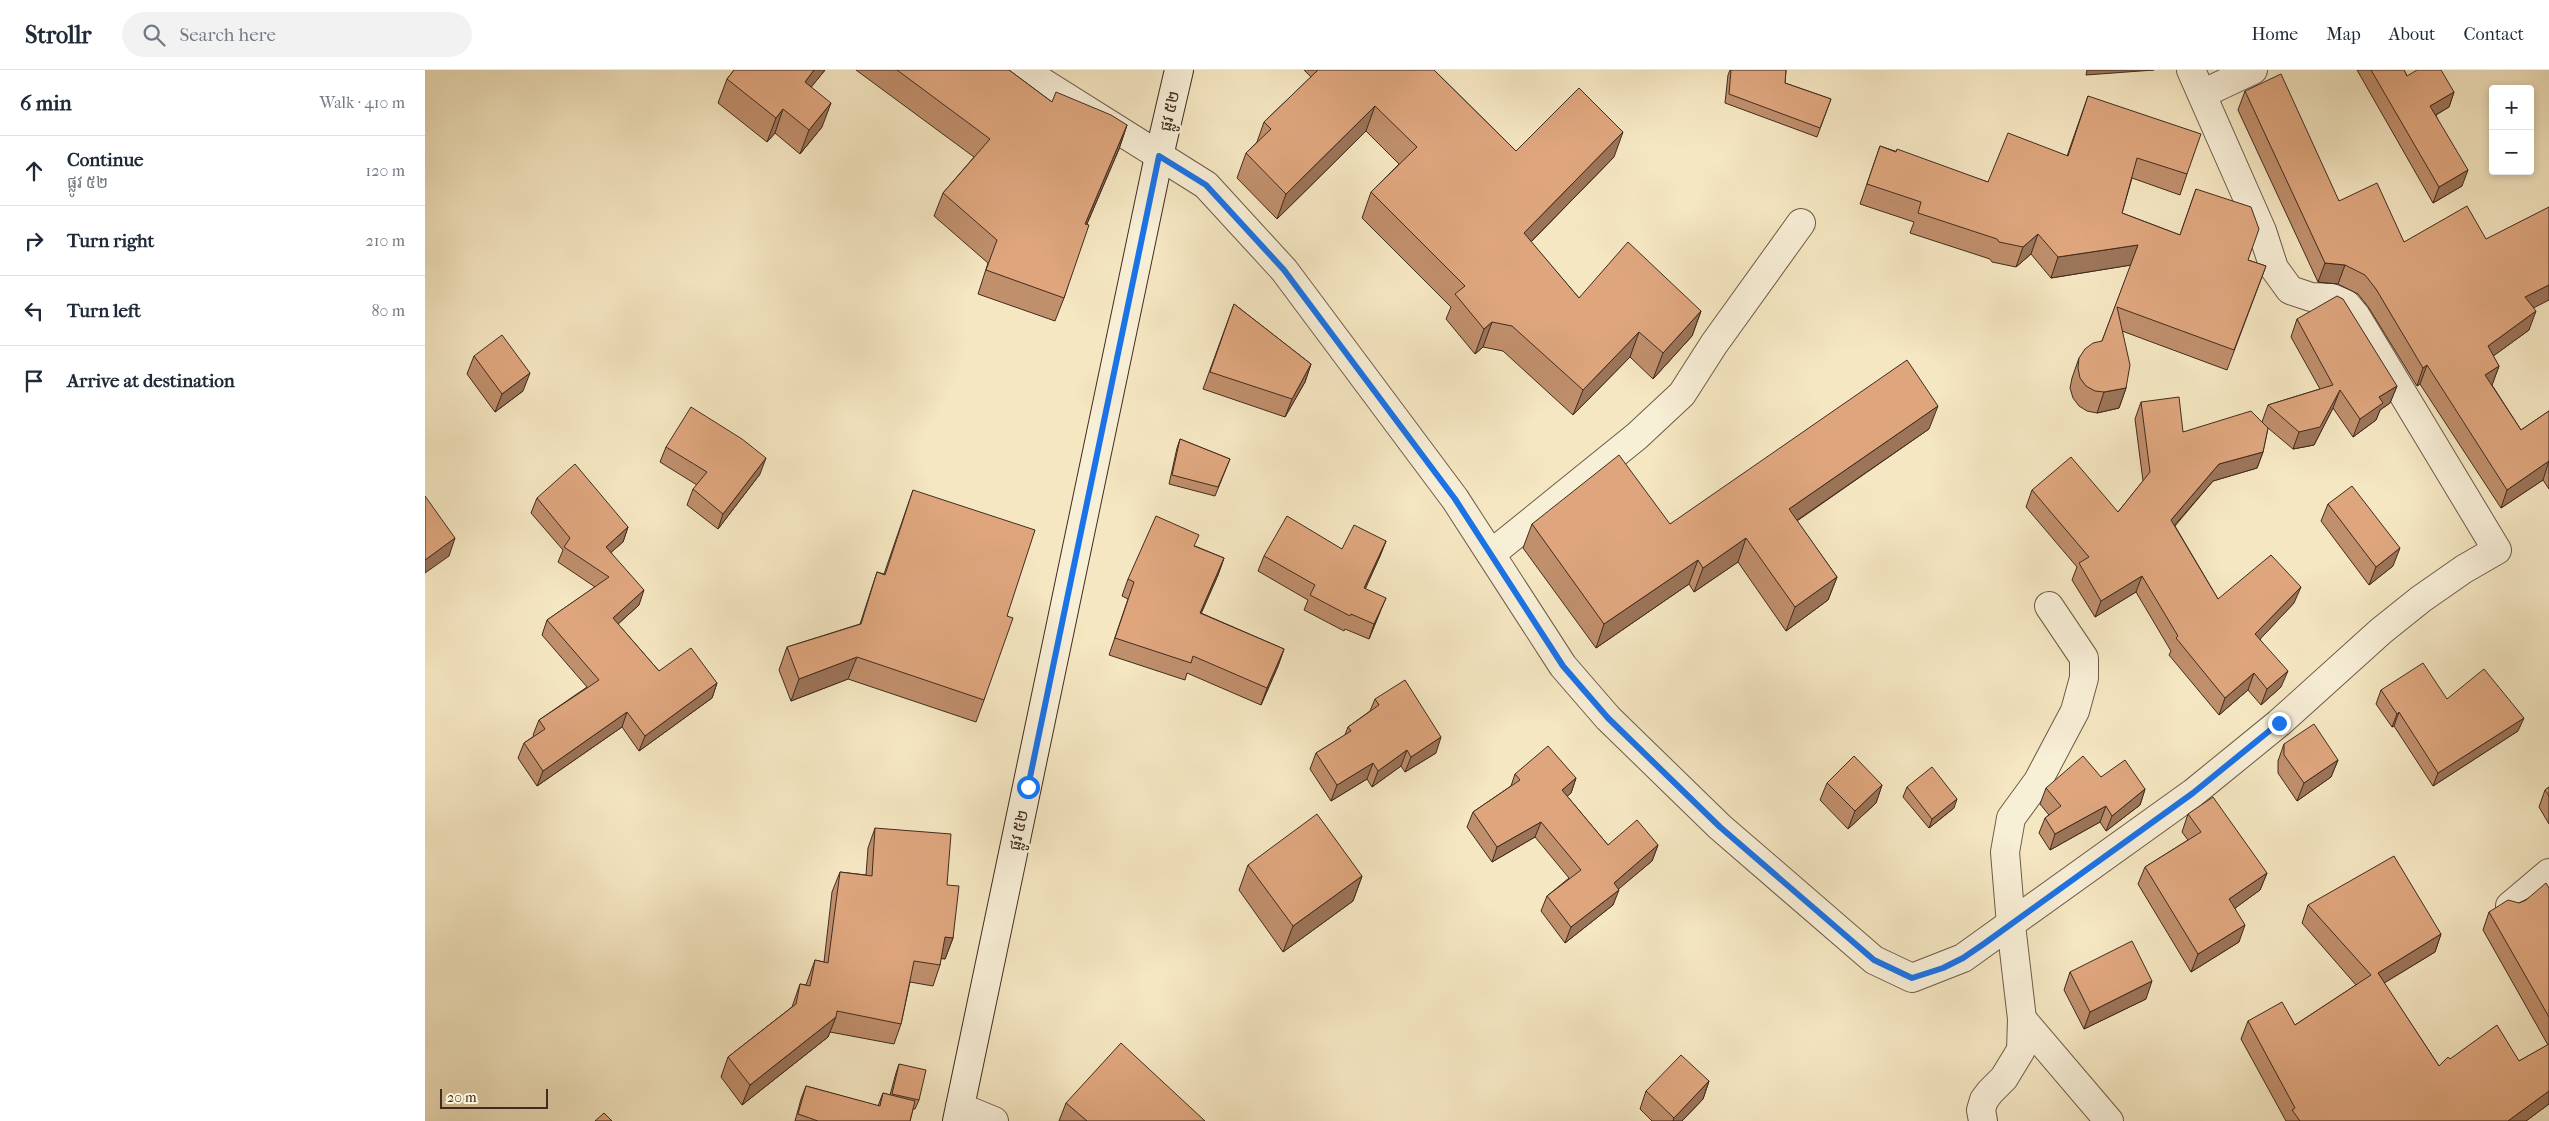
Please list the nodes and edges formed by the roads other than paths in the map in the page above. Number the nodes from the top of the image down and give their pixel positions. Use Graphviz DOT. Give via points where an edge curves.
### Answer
graph roads {
  1 [pos="1023,70"];
  2 [pos="1179,70"];
  3 [pos="2253,70"];
  4 [pos="2197,82"];
  5 [pos="1159,156"];
  6 [pos="1801,223"];
  7 [pos="1491,554"];
  8 [pos="2049,606"];
  9 [pos="2549,873"];
  10 [pos="2509,906"];
  11 [pos="2011,925"];
  12 [pos="2022,1019"];
  13 [pos="958,1114"];
  14 [pos="995,1121"];
  15 [pos="1983,1121"];
  16 [pos="2109,1121"];
  1 -- 5 [label="street"];
  2 -- 5 [label="street, ផ្លូវ ៥២"];
  3 -- 4 [label="street"];
  4 -- 11 [label="street" via="2262,231 2274,268 2290,290 2346,304 2497,550 2421,599 2193,793"];
  5 -- 7 [label="street" via="1206,185 1284,270 1455,499"];
  5 -- 13 [label="street, ផ្លូវ ៥២"];
  6 -- 7 [label="street" via="1675,401 1609,460"];
  7 -- 11 [label="street" via="1563,666 1608,718 1720,827 1874,960 1912,978 1963,958"];
  8 -- 11 [label="street" via="2084,658 2084,678 2075,712 2038,781 2011,818 2005,852"];
  9 -- 10 [label="street"];
  11 -- 12 [label="street"];
  12 -- 15 [label="street" via="2021,1050 2004,1078 1984,1100 1981,1110"];
  12 -- 16 [label="street"];
  13 -- 14 [label="street"];
}
